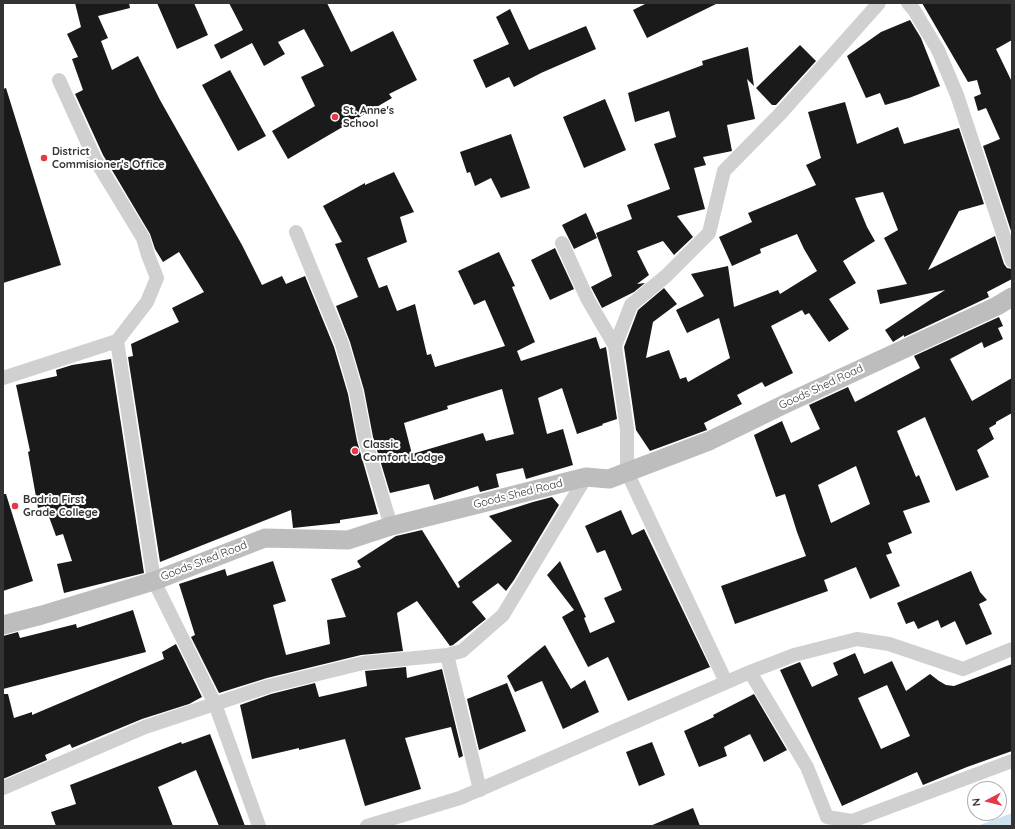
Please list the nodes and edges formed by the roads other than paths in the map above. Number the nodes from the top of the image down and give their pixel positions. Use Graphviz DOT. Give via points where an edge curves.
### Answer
graph roads {
  1 [pos="879,3"];
  2 [pos="908,3"];
  3 [pos="59,80"];
  4 [pos="296,232"];
  5 [pos="562,243"];
  6 [pos="1012,261"];
  7 [pos="1012,297"];
  8 [pos="117,341"];
  9 [pos="615,346"];
  10 [pos="3,378"];
  11 [pos="627,472"];
  12 [pos="586,477"];
  13 [pos="391,526"];
  14 [pos="154,581"];
  15 [pos="3,625"];
  16 [pos="1012,649"];
  17 [pos="447,655"];
  18 [pos="750,672"];
  19 [pos="726,682"];
  20 [pos="215,704"];
  21 [pos="1012,761"];
  22 [pos="3,788"];
  23 [pos="480,790"];
  24 [pos="259,826"];
  25 [pos="367,826"];
  1 -- 9 [label="street" via="780,114 724,171 709,233 666,276 631,305"];
  2 -- 6 [label="street" via="938,50 954,89"];
  3 -- 8 [label="street" via="95,159 143,238 158,278 147,302"];
  4 -- 13 [label="street" via="342,344 356,392 365,439"];
  5 -- 9 [label="street" via="588,300"];
  7 -- 11 [label="street, Goods Shed Road" via="710,441"];
  8 -- 10 [label="street"];
  8 -- 14 [label="street"];
  9 -- 11 [label="street" via="627,429"];
  11 -- 12 [label="street, Goods Shed Road" via="609,479"];
  11 -- 19 [label="street"];
  12 -- 13 [label="street, Goods Shed Road"];
  12 -- 17 [label="street" via="503,615 462,651"];
  13 -- 14 [label="street, Goods Shed Road" via="348,540 264,538"];
  14 -- 15 [label="street, Goods Shed Road"];
  14 -- 20 [label="street"];
  16 -- 18 [label="street" via="963,669 889,644 857,639 794,654"];
  17 -- 20 [label="street" via="363,663 269,686"];
  17 -- 23 [label="street"];
  18 -- 19 [label="street"];
  18 -- 21 [label="street" via="806,767 827,817 852,821"];
  19 -- 23 [label="street"];
  20 -- 22 [label="street" via="144,727"];
  20 -- 24 [label="street"];
  23 -- 25 [label="street"];
}
